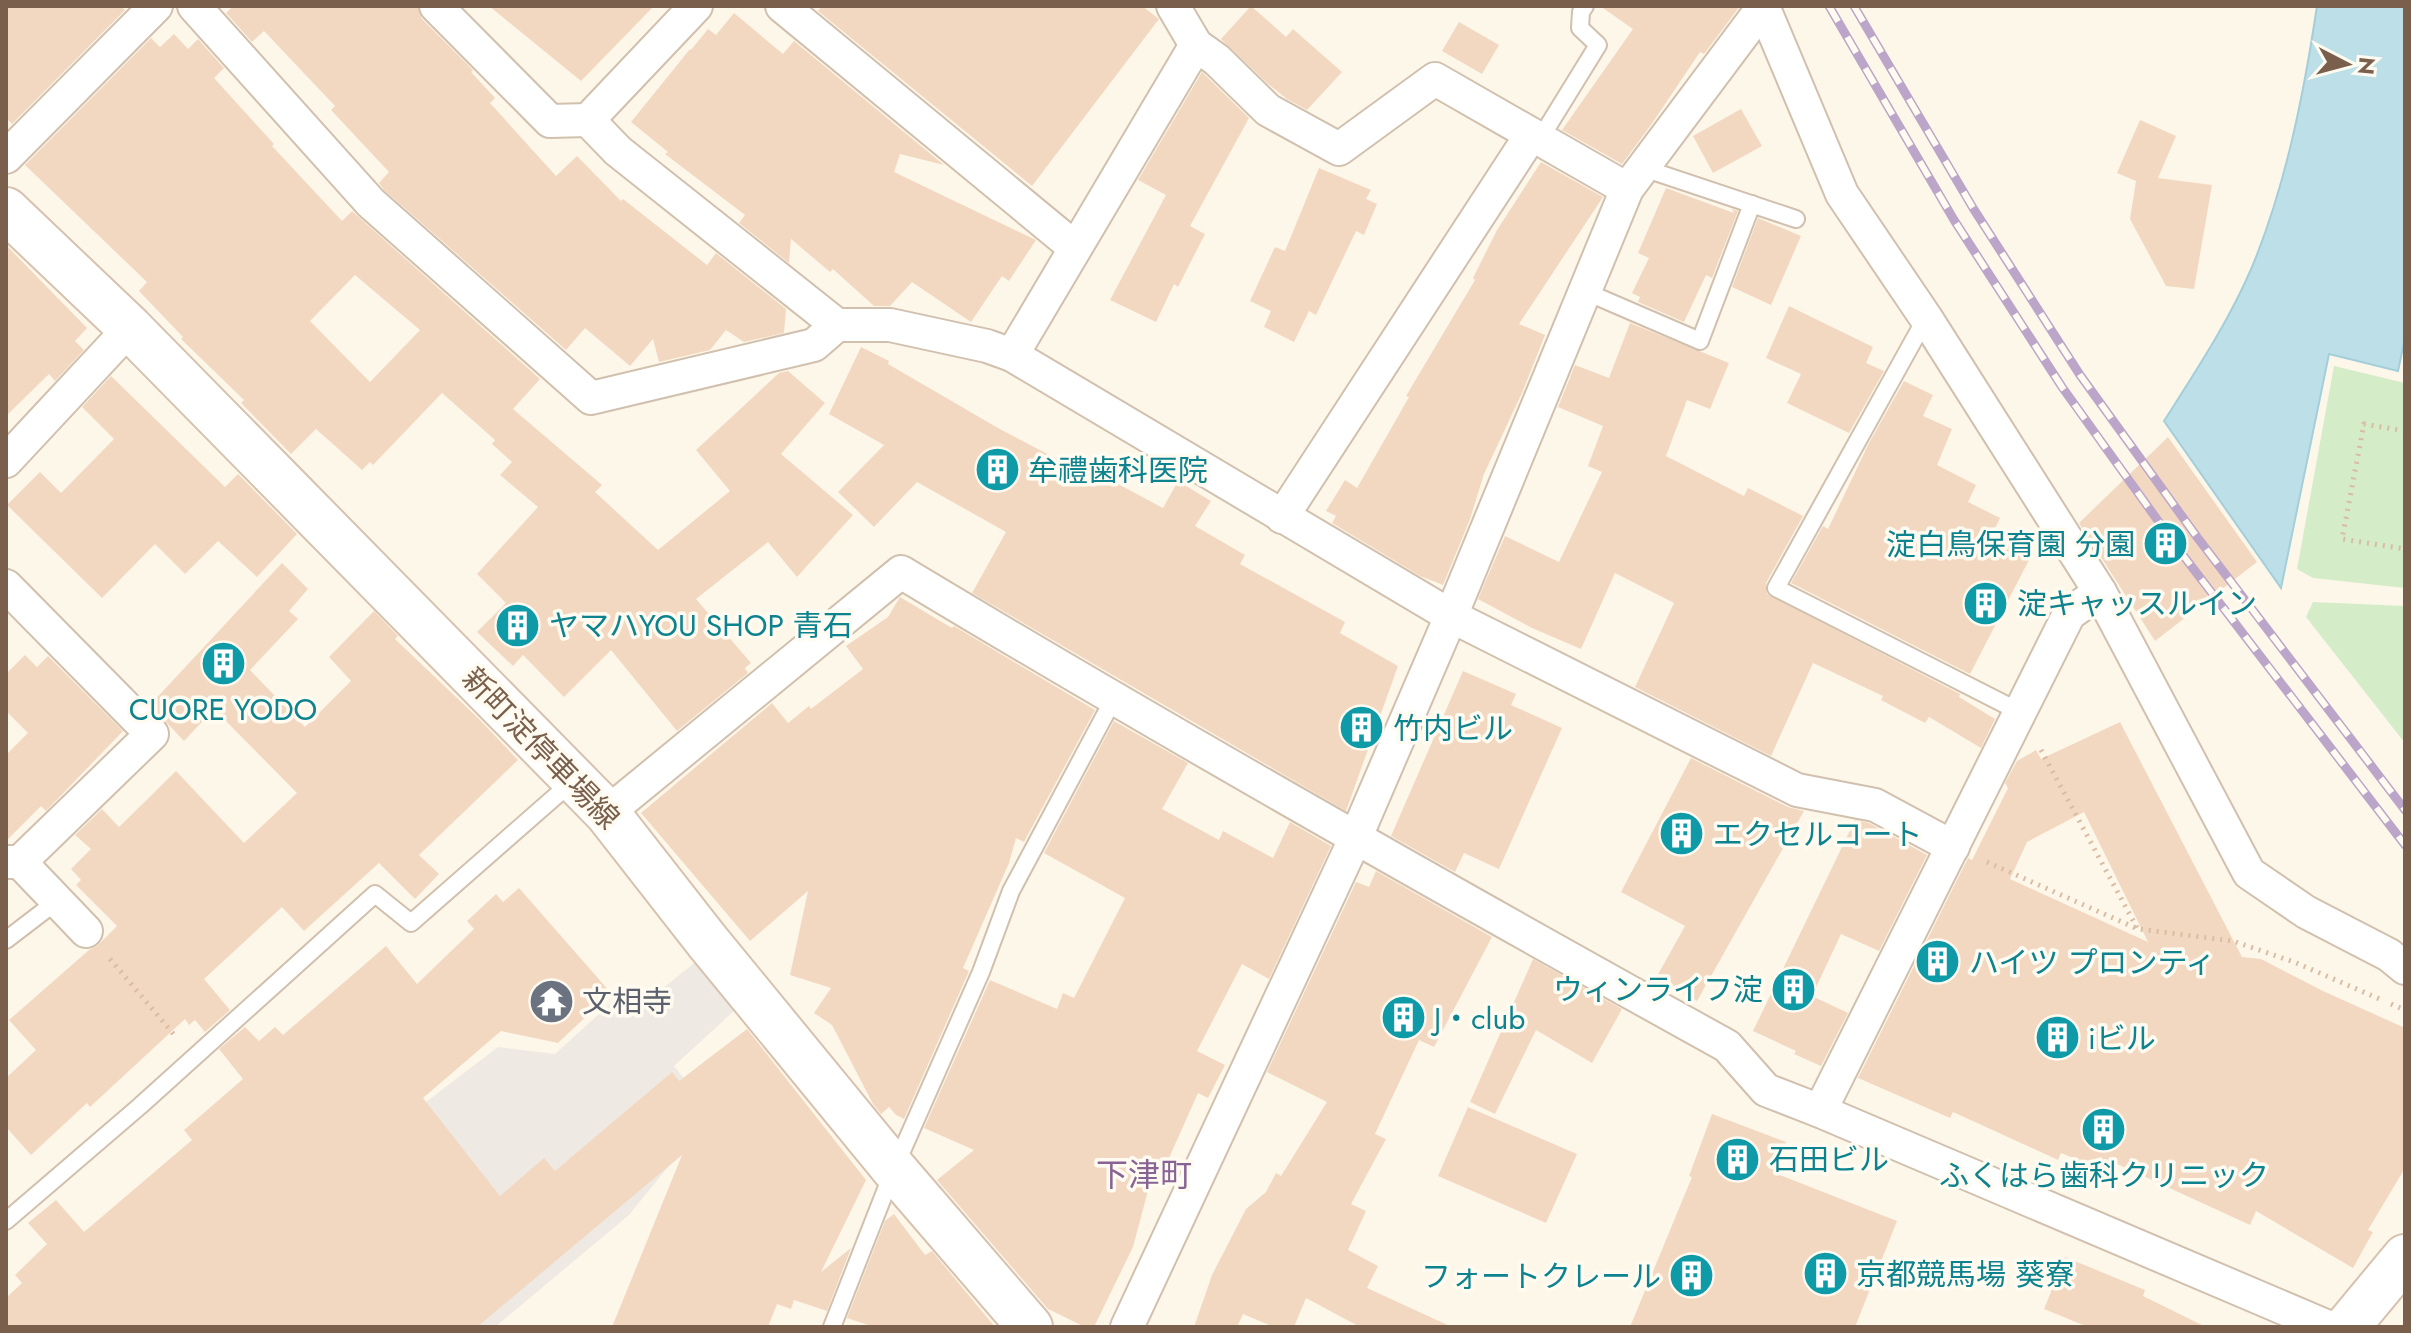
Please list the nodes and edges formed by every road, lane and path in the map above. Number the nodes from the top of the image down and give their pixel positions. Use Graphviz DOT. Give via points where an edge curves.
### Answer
graph roads {
  1 [pos="156,6"];
  2 [pos="194,6"];
  3 [pos="436,6"];
  4 [pos="696,6"];
  5 [pos="782,6"];
  6 [pos="1173,6"];
  7 [pos="1585,6"];
  8 [pos="1764,6"];
  9 [pos="1196,45"];
  10 [pos="588,120"];
  11 [pos="1536,137"];
  12 [pos="6,157"];
  13 [pos="1635,179"];
  14 [pos="1752,204"];
  15 [pos="6,210"];
  16 [pos="1796,219"];
  17 [pos="1074,247"];
  18 [pos="1584,291"];
  19 [pos="1926,318"];
  20 [pos="837,325"];
  21 [pos="130,328"];
  22 [pos="1012,355"];
  23 [pos="2405,431"];
  24 [pos="6,461"];
  25 [pos="1282,517"];
  26 [pos="2405,549"];
  27 [pos="6,586"];
  28 [pos="2100,592"];
  29 [pos="1451,616"];
  30 [pos="1113,700"];
  31 [pos="2020,712"];
  32 [pos="574,780"];
  33 [pos="607,813"];
  34 [pos="1355,839"];
  35 [pos="1953,847"];
  36 [pos="13,862"];
  37 [pos="57,901"];
  38 [pos="2138,929"];
  39 [pos="86,931"];
  40 [pos="6,940"];
  41 [pos="2405,968"];
  42 [pos="2405,1010"];
  43 [pos="194,1058"];
  44 [pos="1820,1111"];
  45 [pos="894,1169"];
  46 [pos="6,1221"];
  47 [pos="2405,1257"];
  48 [pos="832,1327"];
  49 [pos="1030,1327"];
  50 [pos="1127,1327"];
  51 [pos="2328,1327"];
  52 [pos="2347,1327"];
  1 -- 12 [label="street"];
  2 -- 20 [label="street" via="371,203 591,398 814,345"];
  3 -- 10 [label="street" via="550,121"];
  4 -- 10 [label="street"];
  5 -- 17 [label="street"];
  6 -- 9 [label="street"];
  7 -- 11 [label="lane" via="1580,28 1598,45"];
  8 -- 13 [label="street"];
  8 -- 19 [label="street" via="1842,194"];
  9 -- 11 [label="street" via="1268,110 1339,149 1435,79"];
  9 -- 17 [label="street"];
  10 -- 20 [label="street" via="618,151"];
  11 -- 13 [label="street"];
  11 -- 25 [label="street"];
  13 -- 14 [label="lane"];
  13 -- 18 [label="street"];
  14 -- 16 [label="lane"];
  14 -- 18 [label="lane" via="1700,341"];
  15 -- 21 [label="main road, 新町淀停車場線"];
  17 -- 22 [label="street"];
  18 -- 29 [label="street"];
  19 -- 28 [label="street"];
  19 -- 31 [label="lane" via="1776,588"];
  20 -- 22 [label="street" via="890,325"];
  21 -- 24 [label="street"];
  21 -- 32 [label="main road, 新町淀停車場線"];
  22 -- 25 [label="street"];
  23 -- 26 [label="path" via="2364,424 2342,539"];
  25 -- 29 [label="street"];
  27 -- 36 [label="street" via="152,734"];
  28 -- 31 [label="street" via="2069,614"];
  28 -- 41 [label="street" via="2249,873"];
  29 -- 34 [label="street"];
  29 -- 35 [label="street" via="1797,790 1875,805"];
  30 -- 33 [label="street" via="901,572"];
  30 -- 34 [label="street"];
  30 -- 45 [label="lane" via="1011,891"];
  31 -- 35 [label="street"];
  31 -- 38 [label="path"];
  32 -- 33 [label="main road, 新町淀停車場線"];
  32 -- 43 [label="lane" via="411,923 375,894"];
  33 -- 45 [label="main road, 新町淀停車場線"];
  34 -- 44 [label="street" via="1727,1046 1766,1090"];
  34 -- 50 [label="street"];
  35 -- 38 [label="path"];
  35 -- 44 [label="street"];
  36 -- 37 [label="street"];
  37 -- 39 [label="street"];
  37 -- 40 [label="lane"];
  38 -- 42 [label="path" via="2233,941"];
  39 -- 43 [label="path"];
  43 -- 46 [label="lane"];
  44 -- 51 [label="street"];
  45 -- 48 [label="lane"];
  45 -- 49 [label="main road, 新町淀停車場線"];
  47 -- 52 [label="main road"];
}
